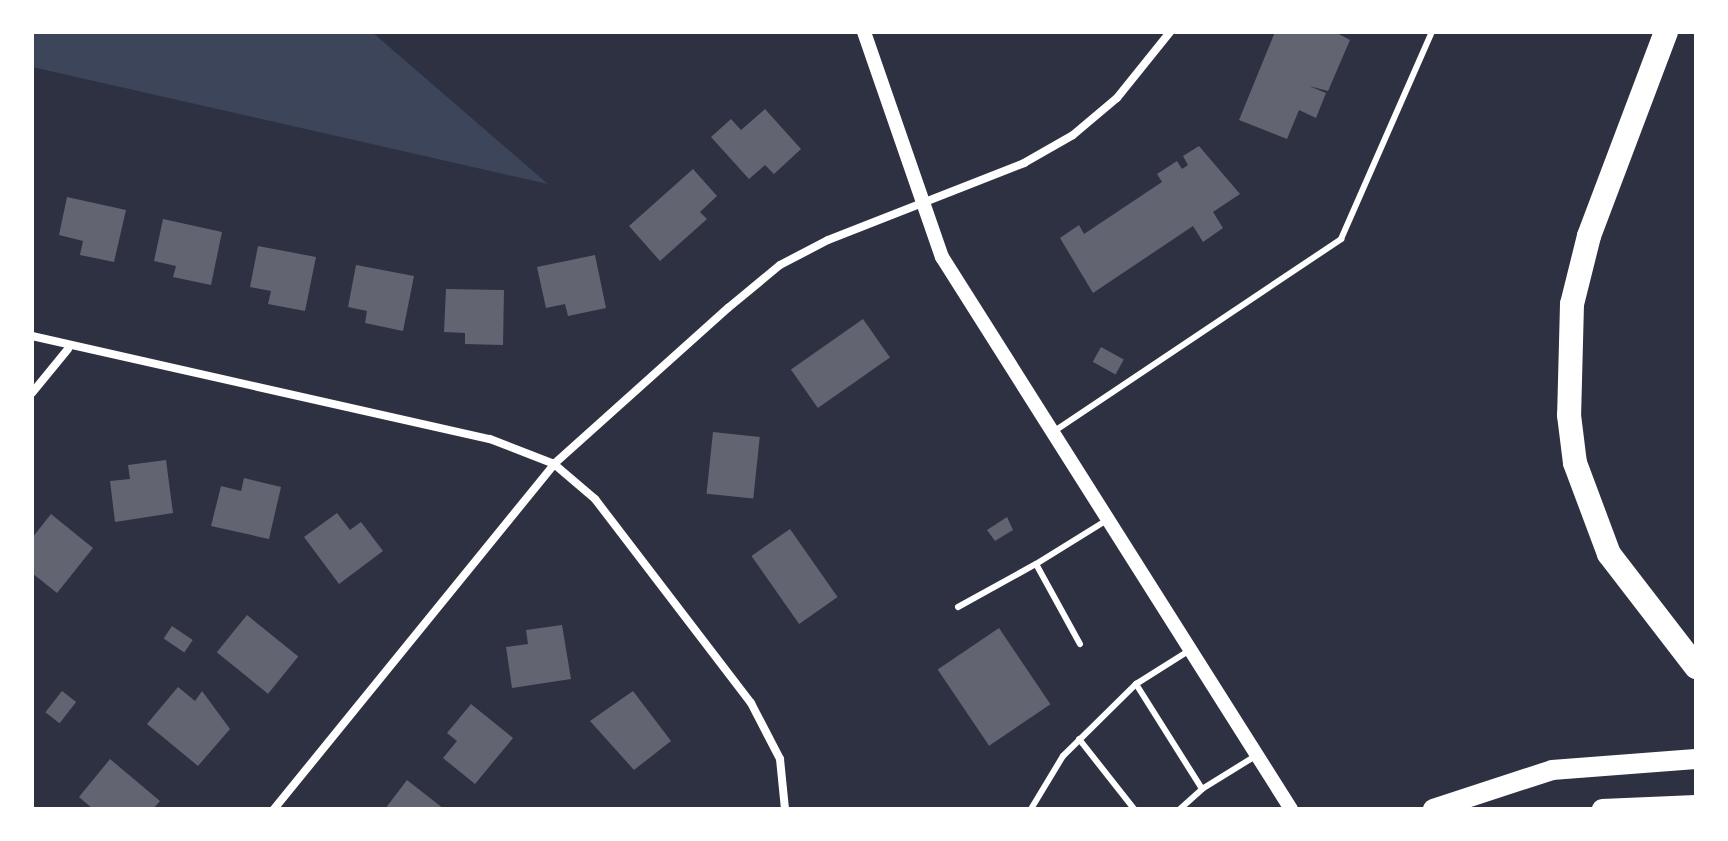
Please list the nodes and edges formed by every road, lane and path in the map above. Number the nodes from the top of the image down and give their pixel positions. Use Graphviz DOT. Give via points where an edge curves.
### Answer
graph roads {
  1 [pos="864,32"];
  2 [pos="1170,32"];
  3 [pos="1432,32"];
  4 [pos="1666,32"];
  5 [pos="918,203"];
  6 [pos="32,336"];
  7 [pos="68,349"];
  8 [pos="32,393"];
  9 [pos="1051,433"];
  10 [pos="554,464"];
  11 [pos="1107,520"];
  12 [pos="1036,564"];
  13 [pos="958,607"];
  14 [pos="1080,644"];
  15 [pos="1190,650"];
  16 [pos="1696,667"];
  17 [pos="1136,684"];
  18 [pos="1079,739"];
  19 [pos="1257,755"];
  20 [pos="1696,759"];
  21 [pos="1202,789"];
  22 [pos="1696,805"];
  23 [pos="274,809"];
  24 [pos="785,809"];
  25 [pos="1031,809"];
  26 [pos="1134,809"];
  27 [pos="1180,809"];
  28 [pos="1291,809"];
  29 [pos="1433,809"];
  30 [pos="1602,809"];
  1 -- 5 [label="street"];
  2 -- 5 [label="street" via="1117,98 1073,135 1024,163"];
  3 -- 9 [label="lane" via="1341,239"];
  4 -- 16 [label="highway" via="1589,236 1572,304 1569,415 1575,463 1609,554"];
  5 -- 9 [label="street" via="972,312"];
  5 -- 10 [label="street" via="780,265"];
  6 -- 7 [label="street"];
  7 -- 8 [label="street"];
  7 -- 10 [label="street" via="490,439"];
  9 -- 11 [label="street"];
  10 -- 23 [label="street"];
  10 -- 24 [label="street" via="595,499 751,703 780,759"];
  11 -- 12 [label="lane"];
  11 -- 15 [label="street"];
  12 -- 13 [label="lane"];
  12 -- 14 [label="lane"];
  15 -- 17 [label="lane"];
  15 -- 19 [label="street"];
  17 -- 18 [label="lane"];
  17 -- 21 [label="lane"];
  18 -- 25 [label="lane"];
  18 -- 26 [label="lane"];
  19 -- 21 [label="lane"];
  19 -- 28 [label="street"];
  20 -- 29 [label="main road" via="1552,770"];
  21 -- 27 [label="lane"];
  22 -- 30 [label="main road"];
}
